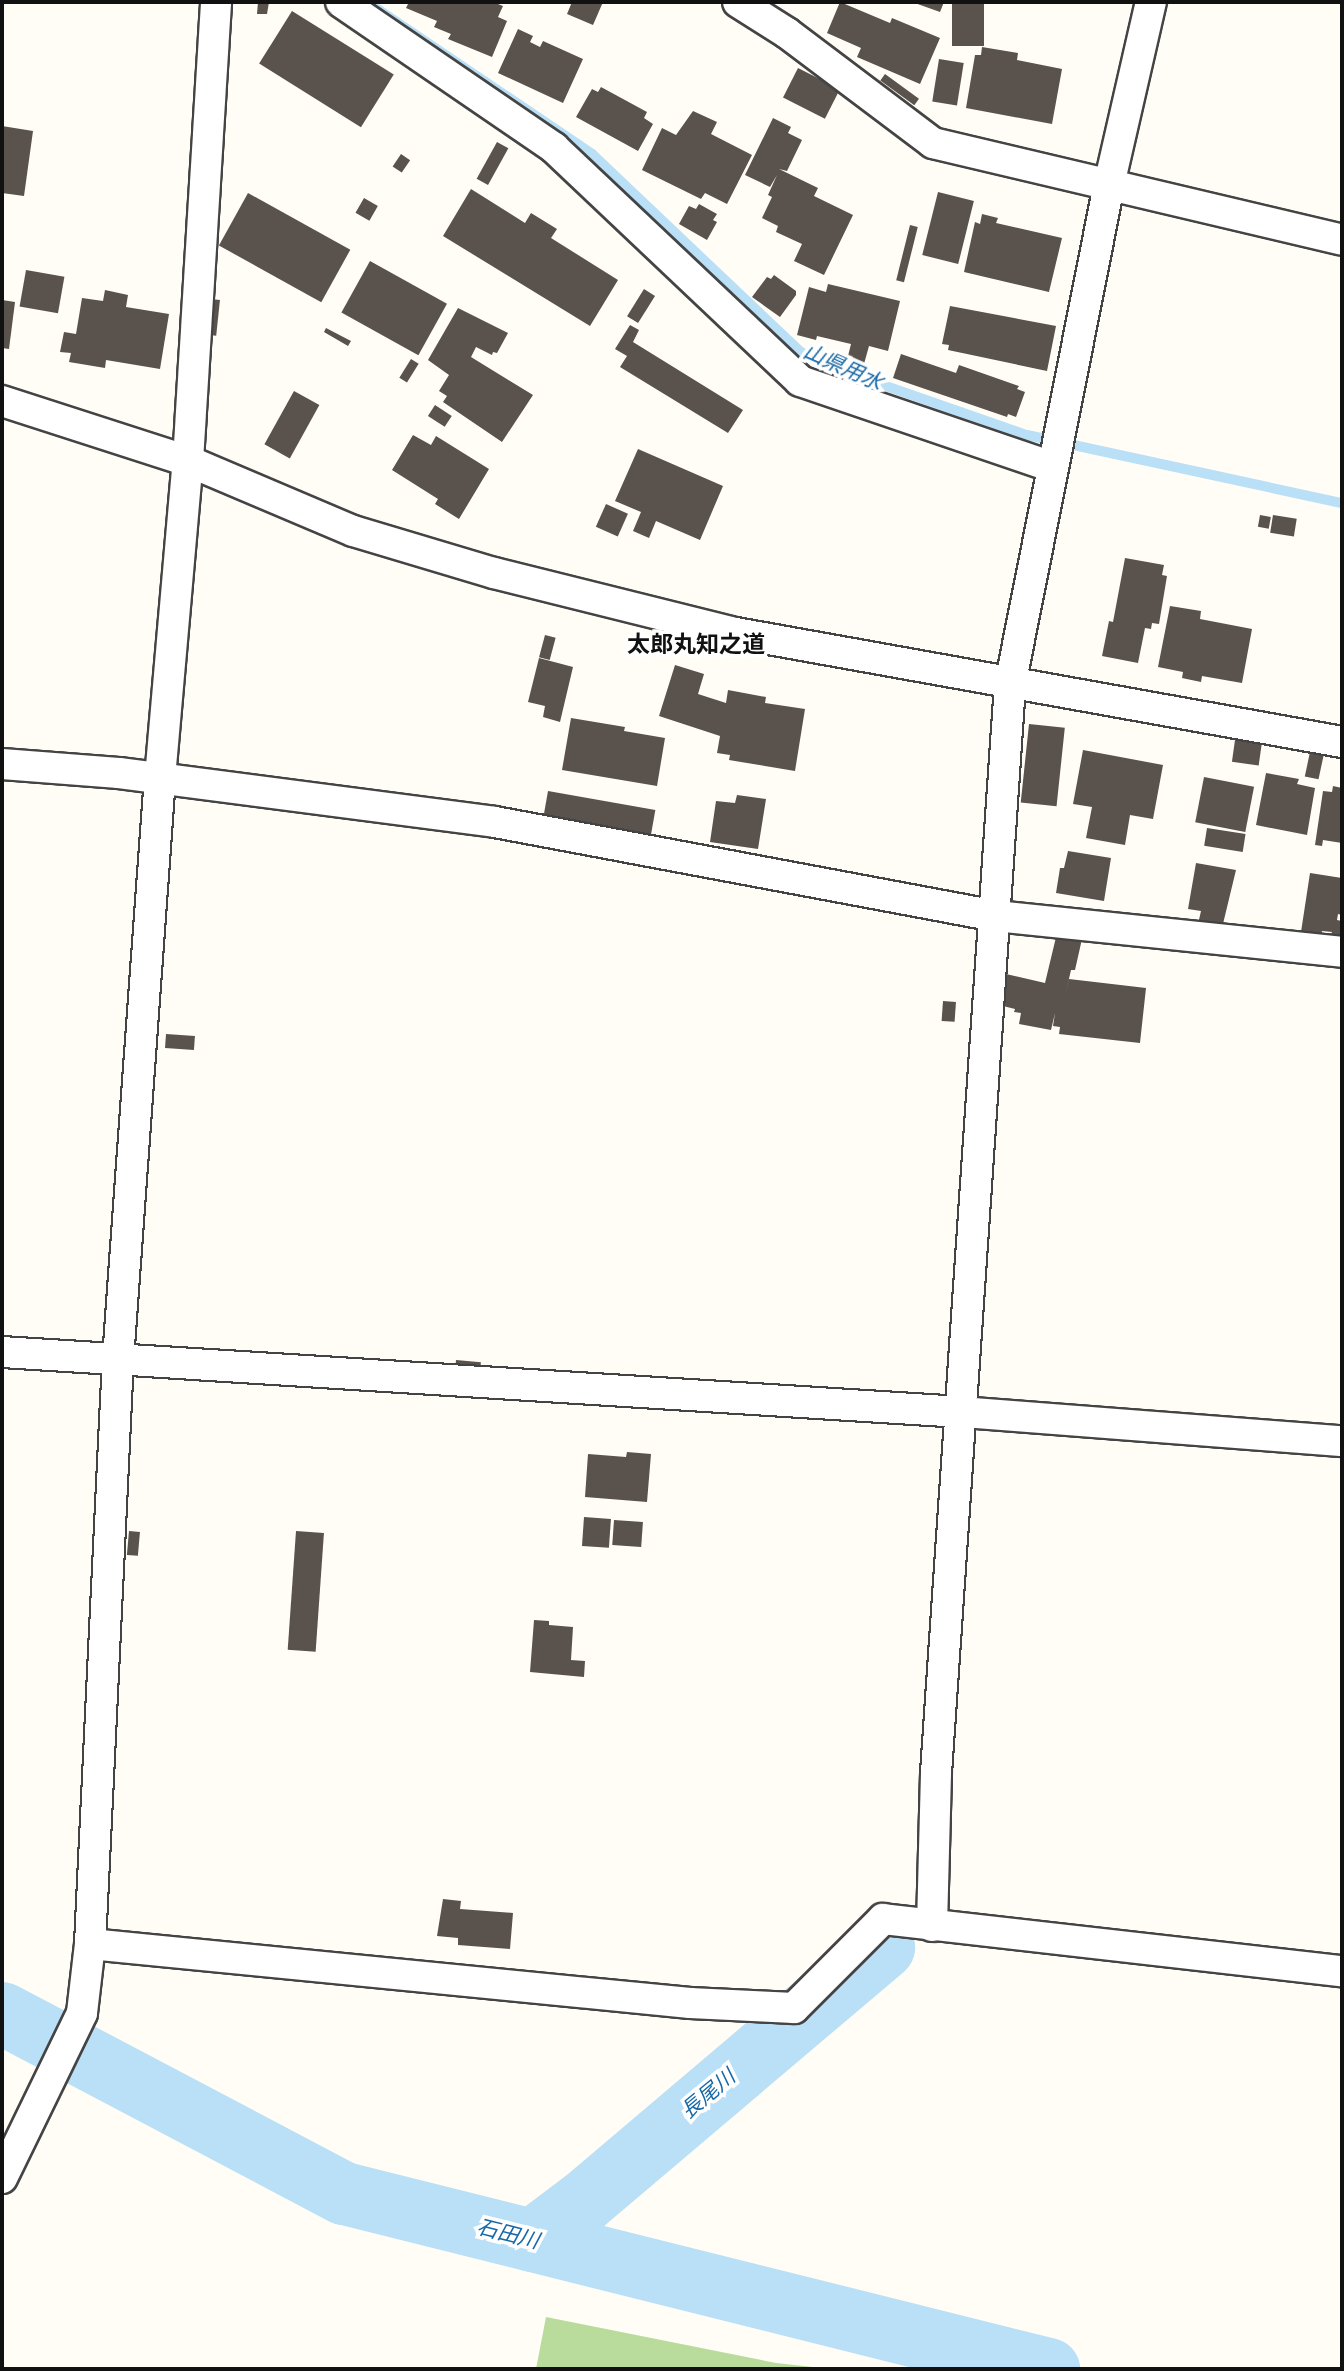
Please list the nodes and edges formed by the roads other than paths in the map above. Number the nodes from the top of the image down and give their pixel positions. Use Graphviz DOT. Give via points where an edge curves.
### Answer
graph roads {
  1 [pos="216,2"];
  2 [pos="341,2"];
  3 [pos="738,2"];
  4 [pos="1150,2"];
  5 [pos="1109,185"];
  6 [pos="1342,240"];
  7 [pos="2,401"];
  8 [pos="1056,449"];
  9 [pos="188,461"];
  10 [pos="1010,685"];
  11 [pos="1342,742"];
  12 [pos="2,764"];
  13 [pos="160,778"];
  14 [pos="996,916"];
  15 [pos="1342,953"];
  16 [pos="2,1352"];
  17 [pos="118,1359"];
  18 [pos="962,1412"];
  19 [pos="1342,1441"];
  20 [pos="932,1926"];
  21 [pos="90,1944"];
  22 [pos="1342,1971"];
  23 [pos="2,2178"];
  1 -- 9 [label="street"];
  2 -- 8 [label="street" via="554,148 800,381"];
  3 -- 5 [label="street" via="787,33 933,143"];
  4 -- 5 [label="street"];
  5 -- 6 [label="street"];
  5 -- 8 [label="street"];
  7 -- 9 [label="street"];
  8 -- 10 [label="street"];
  9 -- 10 [label="street" via="353,531 494,573 730,632"];
  9 -- 13 [label="street"];
  10 -- 11 [label="street"];
  10 -- 14 [label="street"];
  12 -- 13 [label="street"];
  13 -- 14 [label="street" via="495,822"];
  13 -- 17 [label="street"];
  14 -- 15 [label="street"];
  14 -- 18 [label="street"];
  16 -- 17 [label="street"];
  17 -- 18 [label="street"];
  17 -- 21 [label="street"];
  18 -- 19 [label="street"];
  18 -- 20 [label="street" via="936,1773"];
  20 -- 21 [label="street" via="883,1919 794,2008 690,2003"];
  20 -- 22 [label="street"];
  21 -- 23 [label="street" via="82,2013"];
}
